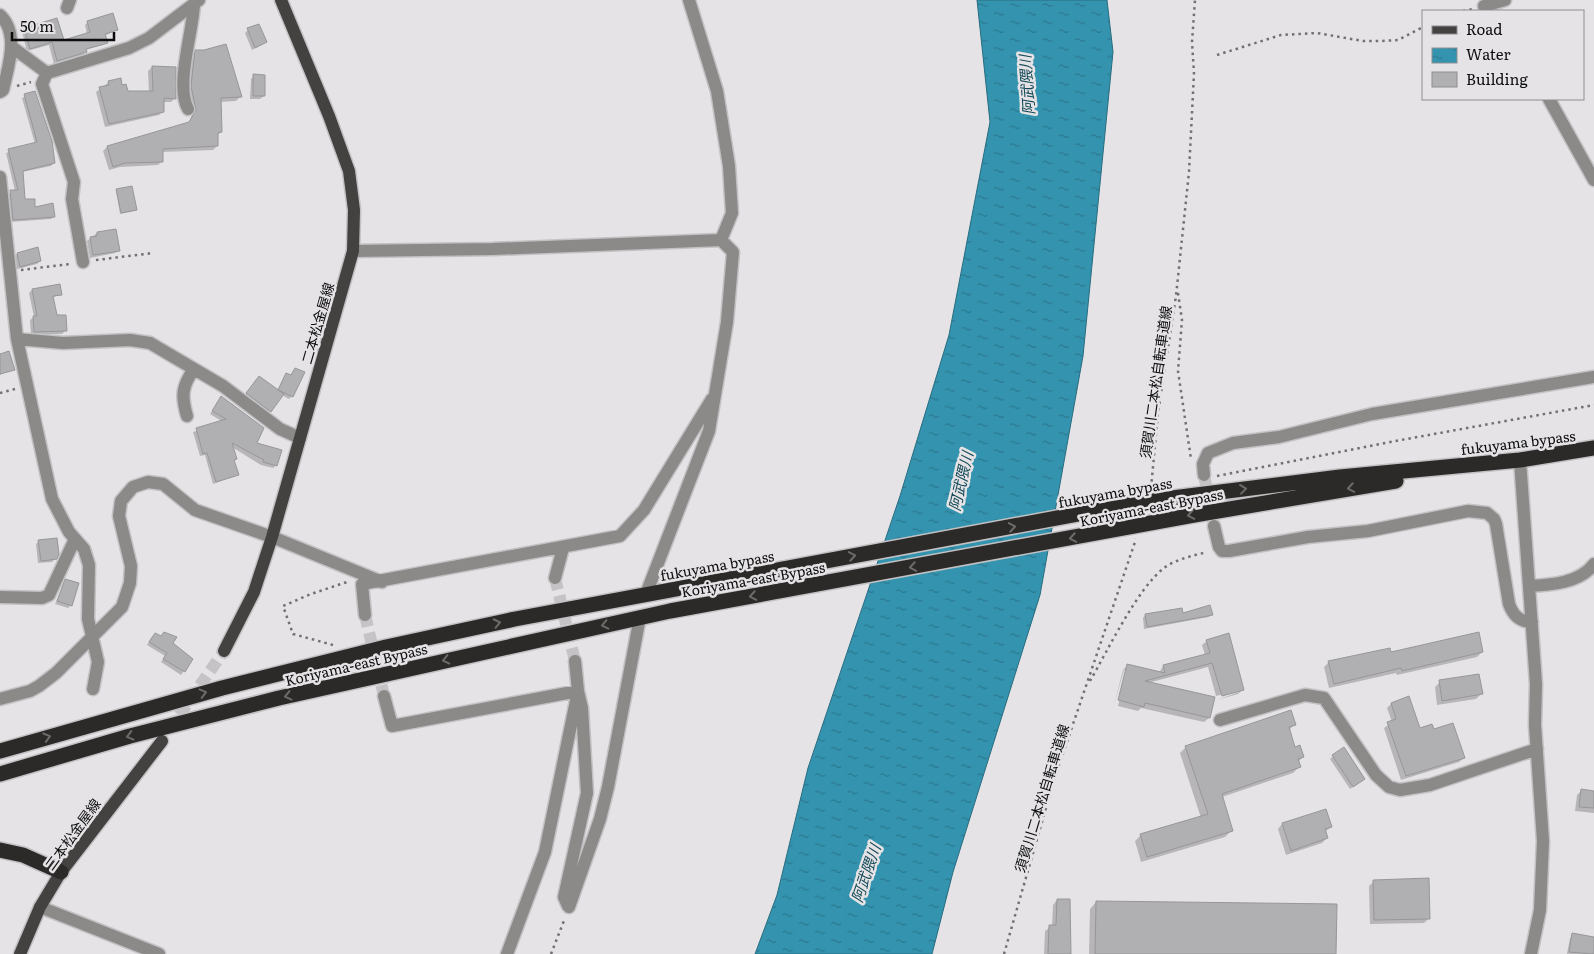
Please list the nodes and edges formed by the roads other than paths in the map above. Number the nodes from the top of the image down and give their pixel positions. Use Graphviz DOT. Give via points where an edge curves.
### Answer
graph roads {
  1 [pos="281,0"];
  2 [pos="689,0"];
  3 [pos="1506,0"];
  4 [pos="196,2"];
  5 [pos="1483,6"];
  6 [pos="0,15"];
  7 [pos="12,47"];
  8 [pos="46,76"];
  9 [pos="1,91"];
  10 [pos="1550,100"];
  11 [pos="188,108"];
  12 [pos="0,177"];
  13 [pos="1594,180"];
  14 [pos="721,240"];
  15 [pos="352,251"];
  16 [pos="83,262"];
  17 [pos="17,339"];
  18 [pos="194,369"];
  19 [pos="1594,377"];
  20 [pos="716,392"];
  21 [pos="187,416"];
  22 [pos="300,438"];
  23 [pos="1594,448"];
  24 [pos="1520,460"];
  25 [pos="1207,476"];
  26 [pos="1214,526"];
  27 [pos="272,538"];
  28 [pos="75,539"];
  29 [pos="563,548"];
  30 [pos="1594,564"];
  31 [pos="555,578"];
  32 [pos="382,582"];
  33 [pos="1529,586"];
  34 [pos="646,594"];
  35 [pos="0,597"];
  36 [pos="365,615"];
  37 [pos="640,617"];
  38 [pos="1532,622"];
  39 [pos="91,636"];
  40 [pos="224,651"];
  41 [pos="575,661"];
  42 [pos="93,689"];
  43 [pos="578,691"];
  44 [pos="384,696"];
  45 [pos="0,699"];
  46 [pos="1220,720"];
  47 [pos="162,741"];
  48 [pos="1537,748"];
  49 [pos="0,751"];
  50 [pos="0,774"];
  51 [pos="0,850"];
  52 [pos="61,872"];
  53 [pos="40,907"];
  54 [pos="20,954"];
  55 [pos="159,954"];
  56 [pos="507,954"];
  57 [pos="1531,954"];
  1 -- 15 [label="main road, 二本松金屋線" via="349,171 354,210"];
  2 -- 14 [label="street" via="717,91 729,166 732,213"];
  3 -- 5 [label="street"];
  4 -- 8 [label="street" via="149,38 129,48"];
  4 -- 11 [label="street" via="183,86 183,100"];
  6 -- 7 [label="street" via="10,33"];
  7 -- 8 [label="street"];
  7 -- 9 [label="street"];
  8 -- 16 [label="street" via="42,84 74,182 72,199"];
  10 -- 13 [label="street"];
  12 -- 17 [label="street"];
  14 -- 15 [label="street"];
  14 -- 20 [label="street" via="732,252 727,322"];
  15 -- 22 [label="main road, 二本松金屋線"];
  17 -- 18 [label="street" via="63,343 141,341"];
  17 -- 28 [label="street" via="52,499"];
  18 -- 21 [label="street" via="184,384"];
  18 -- 22 [label="street" via="223,386 280,429"];
  19 -- 25 [label="street" via="1372,414 1279,437 1233,443 1208,453 1203,464"];
  20 -- 29 [label="street" via="644,510 620,536"];
  20 -- 34 [label="street" via="709,431"];
  22 -- 27 [label="main road, 二本松金屋線"];
  23 -- 24 [label="highway, fukuyama bypass"];
  24 -- 33 [label="street"];
  34 -- 24 [label="highway, fukuyama bypass, one-way" via="1126,506 1147,493"];
  24 -- 37 [label="highway, Koriyama-east Bypass, one-way" via="1194,515"];
  26 -- 38 [label="street" via="1219,547 1222,551 1229,551 1308,537 1368,531 1468,511 1487,513 1496,524 1513,614 1523,621"];
  27 -- 32 [label="street"];
  27 -- 39 [label="street" via="195,510 163,484 148,482 133,487 122,501 119,516 131,566 127,594 114,617"];
  27 -- 40 [label="main road, 二本松金屋線" via="254,592"];
  28 -- 35 [label="street" via="49,595 42,598"];
  28 -- 39 [label="street" via="84,549 90,565 88,619"];
  29 -- 31 [label="street"];
  29 -- 32 [label="street"];
  30 -- 33 [label="street" via="1567,581"];
  32 -- 36 [label="street" via="362,584"];
  33 -- 38 [label="street"];
  49 -- 34 [label="highway, Koriyama-east Bypass, one-way" via="222,688 377,650"];
  37 -- 43 [label="street" via="608,787 569,907 564,897 587,793"];
  37 -- 50 [label="highway, Koriyama-east Bypass, one-way" via="279,698"];
  38 -- 48 [label="street"];
  39 -- 42 [label="street" via="98,662"];
  39 -- 45 [label="street" via="39,686"];
  41 -- 43 [label="street"];
  43 -- 44 [label="street" via="392,726"];
  43 -- 56 [label="street" via="545,852"];
  46 -- 48 [label="street" via="1305,695 1324,698 1376,775 1389,787 1400,790 1430,785"];
  47 -- 52 [label="main road, 二本松金屋線"];
  48 -- 57 [label="street" via="1543,842 1540,910"];
  51 -- 52 [label="highway" via="22,855"];
  52 -- 53 [label="main road, 二本松金屋線"];
  53 -- 54 [label="main road, 二本松金屋線"];
  53 -- 55 [label="street"];
}
